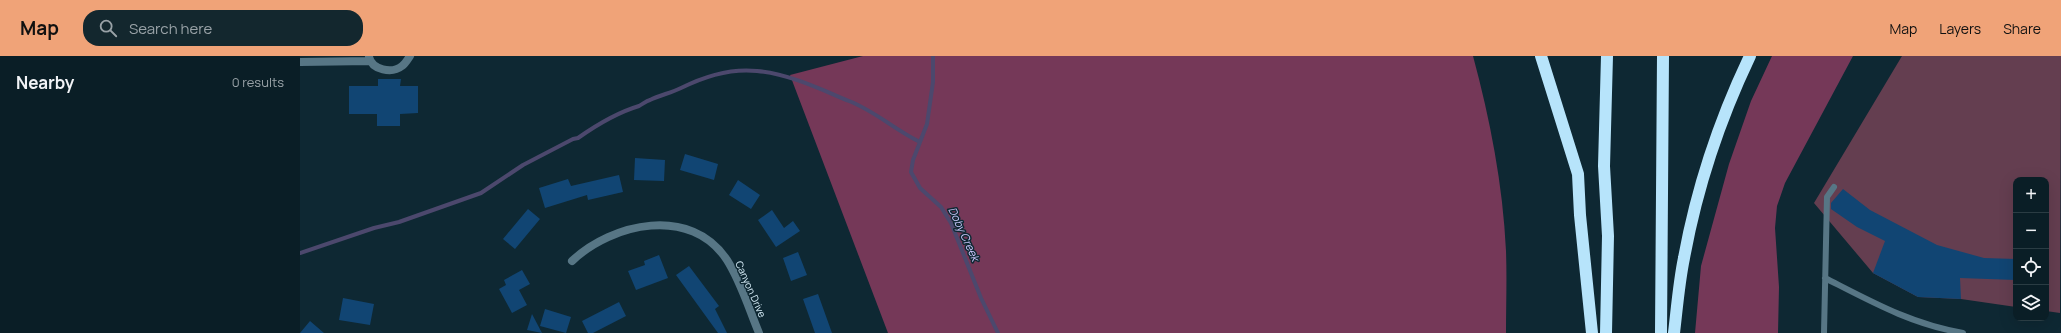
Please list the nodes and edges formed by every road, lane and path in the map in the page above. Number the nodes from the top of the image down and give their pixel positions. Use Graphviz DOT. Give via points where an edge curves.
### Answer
graph roads {
  1 [pos="410,56"];
  2 [pos="1540,56"];
  3 [pos="1607,56"];
  4 [pos="1663,56"];
  5 [pos="1750,56"];
  6 [pos="369,58"];
  7 [pos="300,62"];
  8 [pos="1834,187"];
  9 [pos="572,261"];
  10 [pos="1825,278"];
  11 [pos="759,333"];
  12 [pos="1592,333"];
  13 [pos="1606,333"];
  14 [pos="1661,333"];
  15 [pos="1674,333"];
  16 [pos="1824,333"];
  17 [pos="1963,333"];
  1 -- 6 [label="street" via="401,67 386,70 379,68"];
  2 -- 12 [label="highway" via="1578,174"];
  3 -- 13 [label="highway" via="1604,166 1608,236"];
  4 -- 14 [label="highway"];
  5 -- 15 [label="highway" via="1729,100 1709,157 1683,259"];
  6 -- 7 [label="street"];
  8 -- 10 [label="lane" via="1827,197"];
  9 -- 11 [label="street, Canyon Drive" via="600,240 625,231 659,225 685,229 709,242 727,261"];
  10 -- 16 [label="lane"];
  10 -- 17 [label="lane" via="1887,311"];
}
